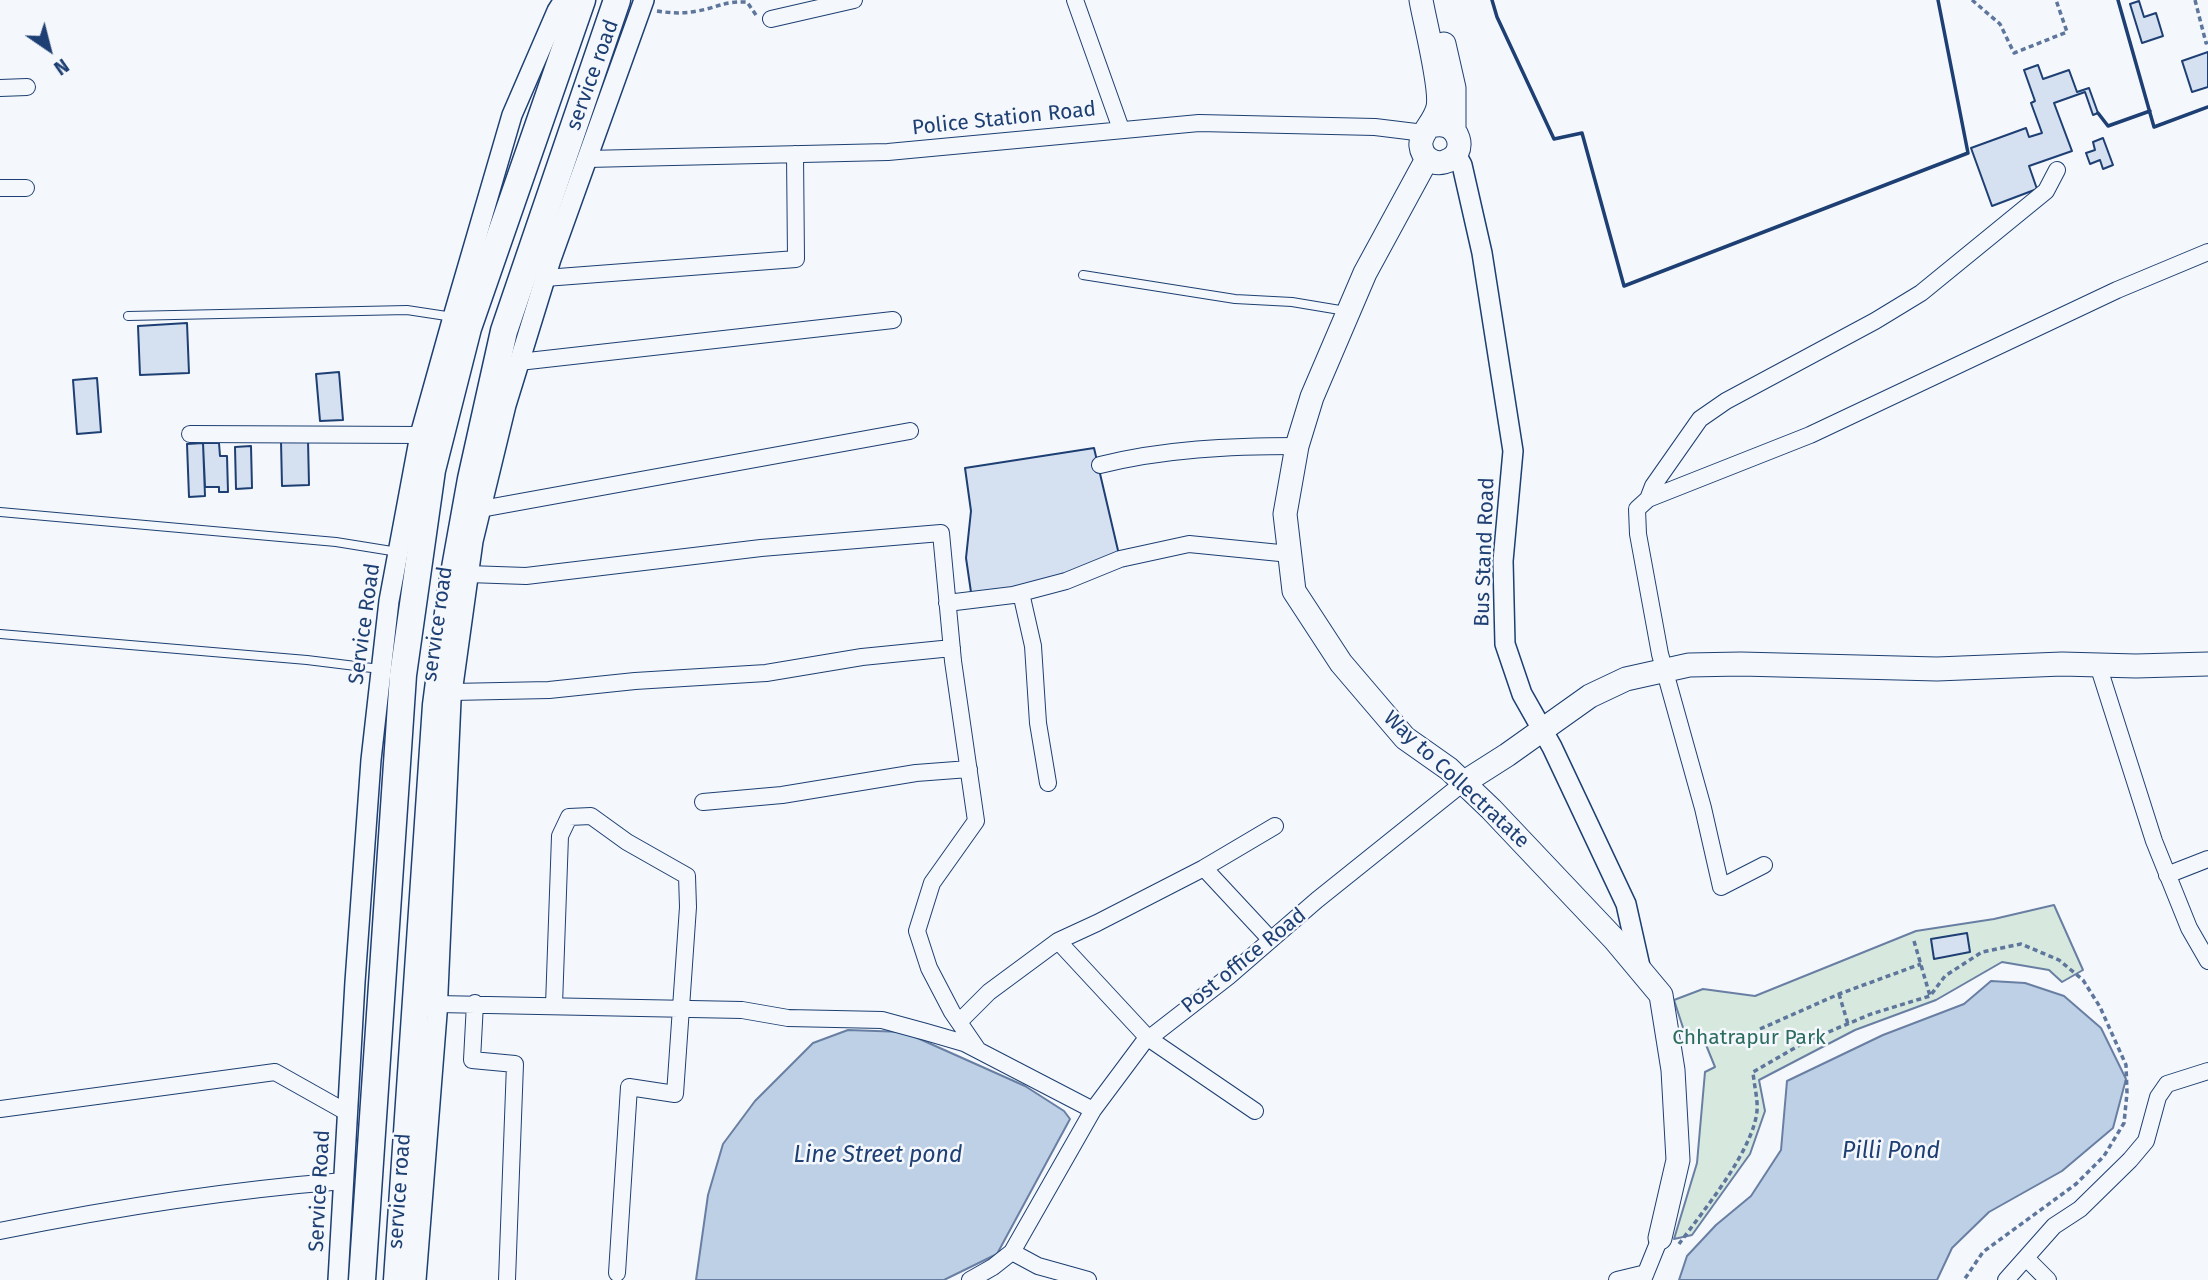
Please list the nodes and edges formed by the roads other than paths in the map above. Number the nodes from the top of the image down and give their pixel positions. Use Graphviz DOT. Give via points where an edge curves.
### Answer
graph roads {
  1 [pos="564,0"];
  2 [pos="582,0"];
  3 [pos="854,0"];
  4 [pos="1076,0"];
  5 [pos="1421,0"];
  6 [pos="1434,0"];
  7 [pos="634,3"];
  8 [pos="771,19"];
  9 [pos="27,87"];
  10 [pos="0,88"];
  11 [pos="1121,129"];
  12 [pos="1427,130"];
  13 [pos="1454,130"];
  14 [pos="796,154"];
  15 [pos="1456,154"];
  16 [pos="587,159"];
  17 [pos="1427,159"];
  18 [pos="2057,170"];
  19 [pos="0,188"];
  20 [pos="26,188"];
  21 [pos="2208,252"];
  22 [pos="1083,275"];
  23 [pos="545,278"];
  24 [pos="1349,311"];
  25 [pos="128,316"];
  26 [pos="453,317"];
  27 [pos="893,320"];
  28 [pos="519,362"];
  29 [pos="910,431"];
  30 [pos="190,434"];
  31 [pos="420,435"];
  32 [pos="1297,446"];
  33 [pos="1100,465"];
  34 [pos="1648,499"];
  35 [pos="481,509"];
  36 [pos="0,512"];
  37 [pos="398,552"];
  38 [pos="1290,554"];
  39 [pos="468,574"];
  40 [pos="1021,593"];
  41 [pos="947,603"];
  42 [pos="0,634"];
  43 [pos="952,648"];
  44 [pos="2208,664"];
  45 [pos="2098,665"];
  46 [pos="380,669"];
  47 [pos="1665,670"];
  48 [pos="452,692"];
  49 [pos="1542,731"];
  50 [pos="969,769"];
  51 [pos="1048,783"];
  52 [pos="1463,783"];
  53 [pos="703,802"];
  54 [pos="1275,826"];
  55 [pos="2208,859"];
  56 [pos="1764,865"];
  57 [pos="1204,868"];
  58 [pos="2167,875"];
  59 [pos="1271,940"];
  60 [pos="1058,941"];
  61 [pos="2208,961"];
  62 [pos="1641,971"];
  63 [pos="475,1003"];
  64 [pos="437,1004"];
  65 [pos="554,1005"];
  66 [pos="681,1010"];
  67 [pos="959,1022"];
  68 [pos="1148,1038"];
  69 [pos="978,1050"];
  70 [pos="2208,1071"];
  71 [pos="0,1109"];
  72 [pos="1093,1110"];
  73 [pos="1255,1111"];
  74 [pos="348,1113"];
  75 [pos="344,1181"];
  76 [pos="0,1231"];
  77 [pos="1667,1246"];
  78 [pos="1012,1252"];
  79 [pos="2026,1258"];
  80 [pos="617,1273"];
  81 [pos="1645,1276"];
  82 [pos="338,1280"];
  83 [pos="362,1280"];
  84 [pos="397,1280"];
  85 [pos="416,1280"];
  86 [pos="507,1280"];
  87 [pos="970,1280"];
  88 [pos="1088,1280"];
  89 [pos="1617,1280"];
  90 [pos="2006,1280"];
  91 [pos="2048,1280"];
  1 -- 26 [label="street, Service Road" via="512,115"];
  2 -- 83 [label="highway" via="468,328 432,470 403,675"];
  3 -- 8 [label="street"];
  4 -- 11 [label="street"];
  5 -- 12 [label="main road" via="1438,105"];
  6 -- 13 [label="main road" via="1454,88"];
  7 -- 16 [label="street, service road"];
  7 -- 84 [label="highway" via="504,331 471,479 436,705"];
  9 -- 10 [label="street"];
  11 -- 12 [label="street, Police Station Road" via="1199,123"];
  11 -- 14 [label="street, Police Station Road" via="888,152"];
  12 -- 13 [label="main road" via="1443,124"];
  12 -- 17 [label="main road" via="1421,147"];
  13 -- 15 [label="main road" via="1459,142"];
  14 -- 16 [label="street, Police Station Road"];
  14 -- 23 [label="street" via="796,259"];
  15 -- 17 [label="main road" via="1446,162"];
  15 -- 49 [label="street, Bus Stand Road" via="1482,253 1513,451 1503,561 1504,645"];
  16 -- 23 [label="street, service road"];
  17 -- 24 [label="main road, Way to Collectratate"];
  18 -- 34 [label="street" via="2046,191 1921,293 1700,419"];
  19 -- 20 [label="street"];
  21 -- 34 [label="street" via="1810,435"];
  22 -- 24 [label="lane"];
  23 -- 28 [label="street, service road"];
  24 -- 32 [label="main road, Way to Collectratate" via="1312,397"];
  25 -- 26 [label="lane" via="407,310"];
  26 -- 31 [label="street, Service Road"];
  27 -- 28 [label="street"];
  28 -- 35 [label="street, service road"];
  29 -- 35 [label="street"];
  30 -- 31 [label="street"];
  31 -- 37 [label="street, Service Road"];
  32 -- 33 [label="street" via="1195,449"];
  32 -- 38 [label="main road, Way to Collectratate" via="1284,514"];
  34 -- 47 [label="street" via="1637,509 1638,534"];
  35 -- 39 [label="street, service road"];
  36 -- 37 [label="lane" via="336,542"];
  37 -- 46 [label="street, Service Road"];
  38 -- 40 [label="street" via="1189,544 1120,559"];
  38 -- 52 [label="main road, Way to Collectratate" via="1294,591 1341,663 1405,738"];
  39 -- 41 [label="street" via="526,576 942,533"];
  39 -- 48 [label="street, service road"];
  40 -- 41 [label="street"];
  40 -- 51 [label="street" via="1033,646"];
  41 -- 43 [label="street"];
  42 -- 46 [label="lane"];
  43 -- 48 [label="street" via="766,673 549,690"];
  43 -- 50 [label="street"];
  44 -- 45 [label="main road, Post office Road"];
  45 -- 47 [label="main road, Post office Road" via="1937,669 1741,664"];
  45 -- 58 [label="street"];
  46 -- 74 [label="street, Service Road"];
  47 -- 49 [label="main road, Post office Road" via="1626,679 1590,696"];
  47 -- 56 [label="street" via="1721,887"];
  48 -- 64 [label="street, service road"];
  49 -- 52 [label="main road, Post office Road"];
  49 -- 62 [label="street, Bus Stand Road" via="1626,904"];
  50 -- 53 [label="street"];
  50 -- 67 [label="street" via="976,821 932,883 918,932 929,968"];
  52 -- 59 [label="street, Post office Road"];
  52 -- 62 [label="main road, Way to Collectratate" via="1558,878"];
  54 -- 57 [label="street"];
  55 -- 58 [label="street"];
  57 -- 59 [label="street"];
  57 -- 60 [label="street"];
  58 -- 61 [label="street"];
  59 -- 68 [label="street, Post office Road"];
  60 -- 67 [label="street" via="989,992"];
  60 -- 68 [label="street"];
  62 -- 77 [label="main road, Way to Collectratate" via="1661,995 1674,1070 1678,1160"];
  63 -- 64 [label="street"];
  63 -- 65 [label="street"];
  63 -- 86 [label="street" via="472,1060 515,1064"];
  64 -- 85 [label="street, service road"];
  65 -- 66 [label="street"];
  65 -- 66 [label="street" via="560,836 569,817 591,816 687,876"];
  66 -- 69 [label="street" via="882,1020"];
  66 -- 80 [label="street" via="675,1094 629,1087"];
  67 -- 69 [label="street"];
  68 -- 72 [label="street, Post office Road"];
  68 -- 73 [label="street"];
  69 -- 72 [label="street"];
  70 -- 79 [label="street" via="2167,1084 2158,1097 2146,1141 2110,1181 2054,1227"];
  71 -- 74 [label="street" via="275,1072"];
  72 -- 78 [label="street, Post office Road"];
  74 -- 75 [label="street, Service Road"];
  75 -- 76 [label="street" via="171,1202"];
  75 -- 82 [label="street, Service Road"];
  77 -- 81 [label="street"];
  78 -- 87 [label="street"];
  78 -- 88 [label="street" via="1038,1266"];
  79 -- 90 [label="street"];
  79 -- 91 [label="street"];
  81 -- 89 [label="street"];
}
